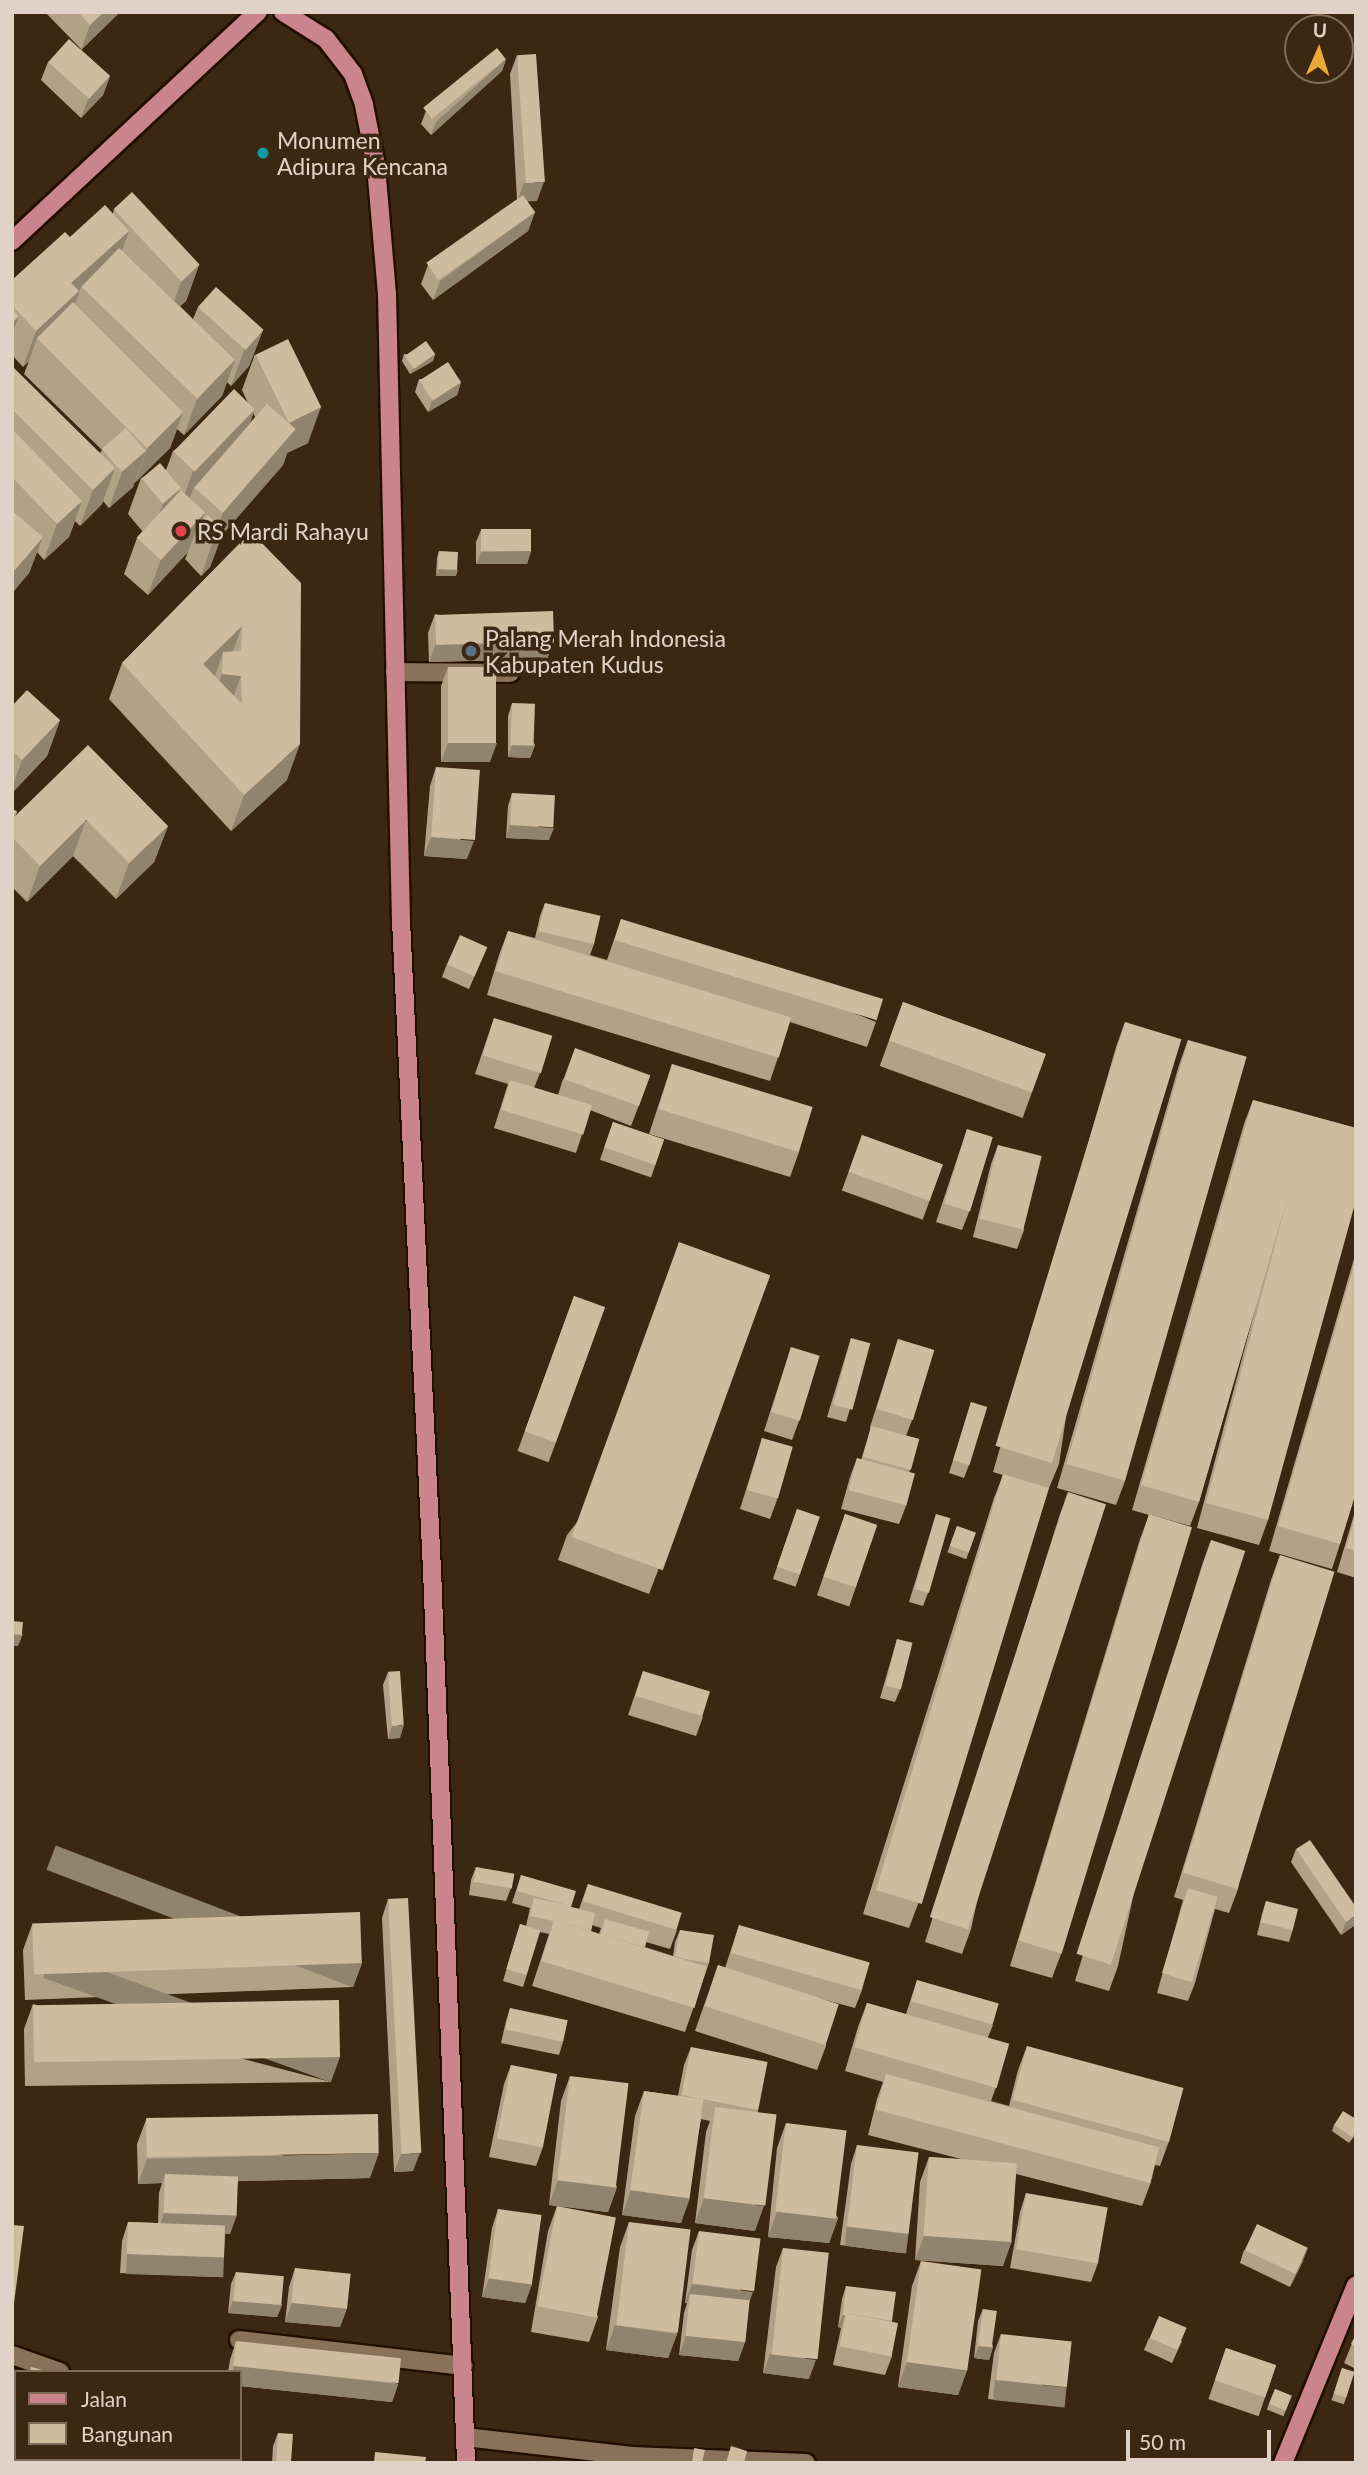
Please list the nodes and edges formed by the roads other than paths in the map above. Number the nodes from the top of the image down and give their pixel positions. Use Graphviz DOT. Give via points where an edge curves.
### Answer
graph roads {
  1 [pos="258,12"];
  2 [pos="283,12"];
  3 [pos="12,240"];
  4 [pos="395,672"];
  5 [pos="510,673"];
  6 [pos="1356,2285"];
  7 [pos="239,2340"];
  8 [pos="12,2355"];
  9 [pos="463,2366"];
  10 [pos="54,2370"];
  11 [pos="465,2437"];
  12 [pos="466,2463"];
  13 [pos="806,2463"];
  14 [pos="1283,2463"];
  1 -- 3 [label="main road"];
  2 -- 4 [label="main road" via="326,38 353,74 371,136 387,294"];
  4 -- 5 [label="street"];
  4 -- 9 [label="main road" via="401,920"];
  6 -- 14 [label="main road"];
  7 -- 9 [label="street"];
  8 -- 10 [label="street"];
  9 -- 11 [label="main road"];
  11 -- 12 [label="main road"];
  11 -- 13 [label="street" via="632,2456"];
}
